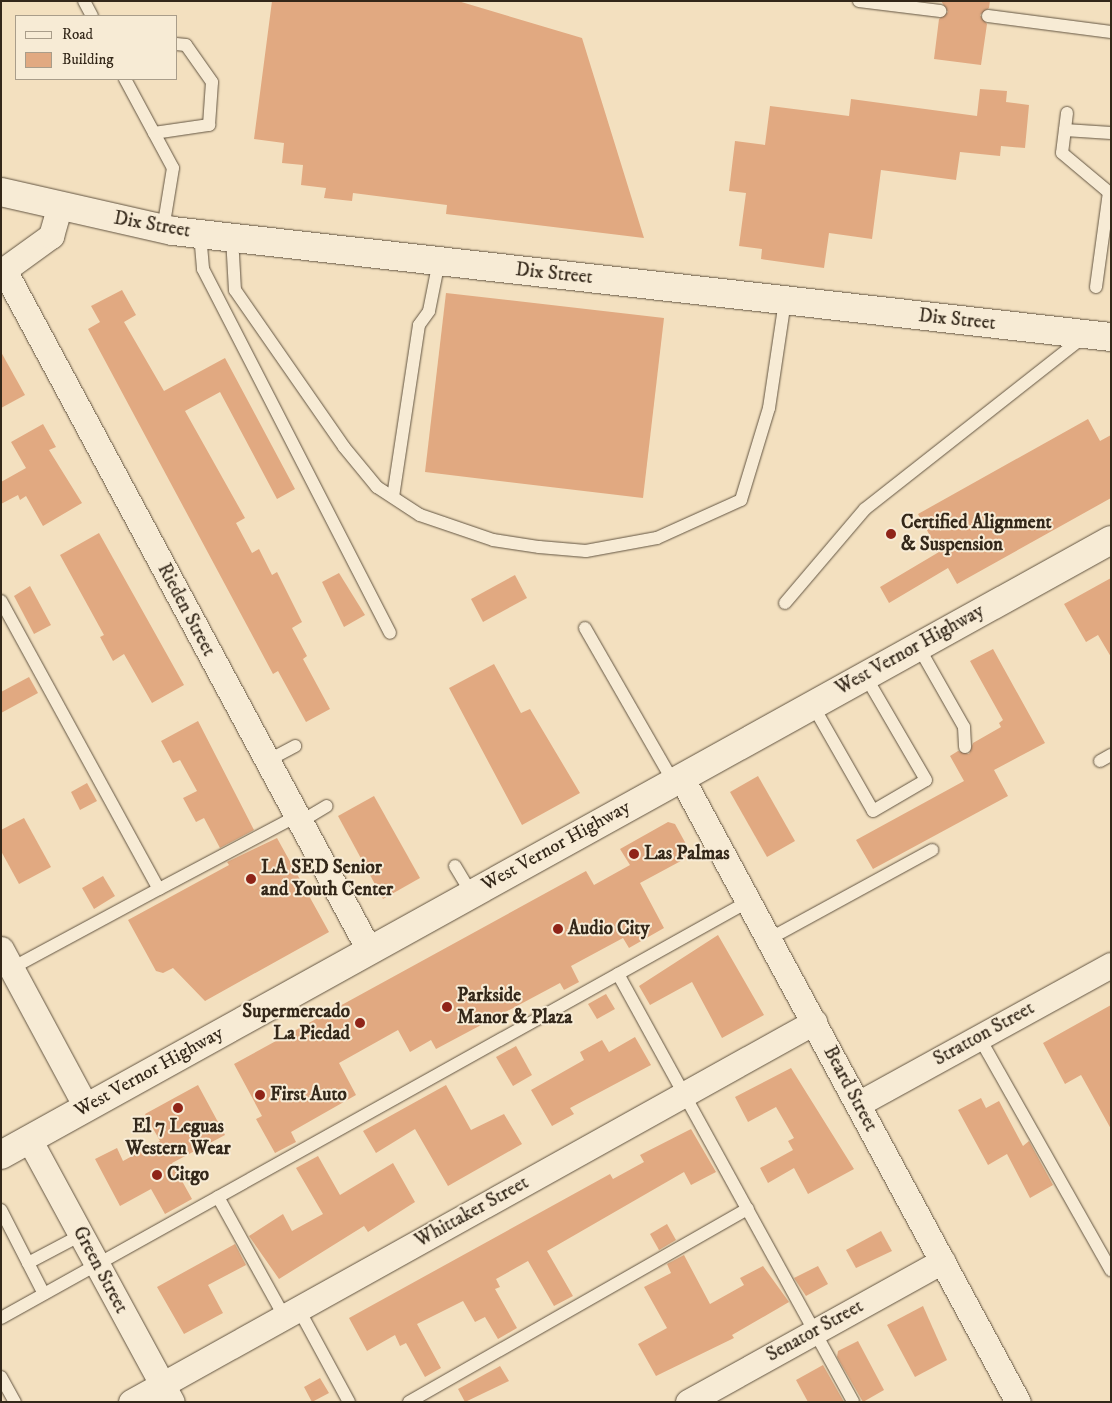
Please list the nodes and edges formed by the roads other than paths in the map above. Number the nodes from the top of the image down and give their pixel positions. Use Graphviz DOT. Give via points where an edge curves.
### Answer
graph roads {
  1 [pos="84,1"];
  2 [pos="859,1"];
  3 [pos="940,11"];
  4 [pos="91,15"];
  5 [pos="988,16"];
  6 [pos="1111,32"];
  7 [pos="178,44"];
  8 [pos="126,80"];
  9 [pos="1067,113"];
  10 [pos="1065,130"];
  11 [pos="154,133"];
  12 [pos="1111,133"];
  13 [pos="1,192"];
  14 [pos="1110,193"];
  15 [pos="59,208"];
  16 [pos="163,229"];
  17 [pos="200,234"];
  18 [pos="232,237"];
  19 [pos="439,261"];
  20 [pos="3,271"];
  21 [pos="1096,287"];
  22 [pos="785,301"];
  23 [pos="1099,336"];
  24 [pos="393,497"];
  25 [pos="1111,540"];
  26 [pos="1,602"];
  27 [pos="785,603"];
  28 [pos="585,628"];
  29 [pos="390,634"];
  30 [pos="918,646"];
  31 [pos="866,675"];
  32 [pos="812,704"];
  33 [pos="295,746"];
  34 [pos="965,747"];
  35 [pos="267,761"];
  36 [pos="677,779"];
  37 [pos="327,806"];
  38 [pos="298,819"];
  39 [pos="932,850"];
  40 [pos="455,866"];
  41 [pos="159,889"];
  42 [pos="472,893"];
  43 [pos="748,902"];
  44 [pos="769,939"];
  45 [pos="369,950"];
  46 [pos="6,959"];
  47 [pos="1111,965"];
  48 [pos="618,974"];
  49 [pos="814,1022"];
  50 [pos="979,1037"];
  51 [pos="686,1093"];
  52 [pos="858,1104"];
  53 [pos="86,1107"];
  54 [pos="29,1139"];
  55 [pos="1,1154"];
  56 [pos="218,1198"];
  57 [pos="748,1209"];
  58 [pos="1,1210"];
  59 [pos="81,1235"];
  60 [pos="942,1261"];
  61 [pos="28,1263"];
  62 [pos="97,1265"];
  63 [pos="1111,1270"];
  64 [pos="44,1294"];
  65 [pos="291,1312"];
  66 [pos="1,1318"];
  67 [pos="814,1332"];
  68 [pos="1,1377"];
  69 [pos="167,1393"];
  70 [pos="15,1402"];
  71 [pos="131,1402"];
  72 [pos="349,1402"];
  73 [pos="409,1402"];
  74 [pos="688,1402"];
  75 [pos="853,1402"];
  76 [pos="1018,1402"];
  1 -- 4 [label="lane"];
  2 -- 3 [label="lane"];
  5 -- 6 [label="lane"];
  7 -- 11 [label="lane" via="186,46 212,82 209,125"];
  8 -- 11 [label="lane"];
  9 -- 10 [label="lane"];
  10 -- 12 [label="lane"];
  10 -- 14 [label="lane" via="1062,153"];
  11 -- 16 [label="lane" via="172,168"];
  13 -- 15 [label="street, Dix Street"];
  14 -- 21 [label="lane"];
  15 -- 16 [label="street, Dix Street"];
  15 -- 20 [label="street" via="51,236"];
  16 -- 17 [label="street, Dix Street"];
  17 -- 18 [label="street, Dix Street"];
  17 -- 29 [label="lane" via="203,269"];
  18 -- 19 [label="street, Dix Street"];
  18 -- 24 [label="lane" via="235,290 344,447 377,487"];
  19 -- 22 [label="street, Dix Street"];
  19 -- 24 [label="lane" via="429,310 419,325"];
  20 -- 35 [label="street, Rieden Street"];
  22 -- 23 [label="street, Dix Street"];
  22 -- 24 [label="lane" via="769,408 741,500 657,538 586,551 493,540 420,514"];
  23 -- 27 [label="lane" via="865,509"];
  25 -- 30 [label="street, West Vernor Highway"];
  26 -- 41 [label="lane"];
  28 -- 36 [label="lane"];
  30 -- 31 [label="street, West Vernor Highway"];
  30 -- 34 [label="lane" via="964,727"];
  31 -- 32 [label="street, West Vernor Highway"];
  31 -- 32 [label="lane" via="926,780 873,811"];
  32 -- 36 [label="street, West Vernor Highway"];
  33 -- 35 [label="lane"];
  35 -- 38 [label="street, Rieden Street"];
  36 -- 42 [label="street, West Vernor Highway"];
  36 -- 43 [label="street, Beard Street"];
  37 -- 38 [label="lane"];
  38 -- 41 [label="lane"];
  38 -- 45 [label="street, Rieden Street"];
  39 -- 44 [label="lane"];
  40 -- 42 [label="lane"];
  41 -- 46 [label="lane"];
  42 -- 45 [label="street, West Vernor Highway"];
  43 -- 44 [label="street, Beard Street"];
  43 -- 48 [label="lane"];
  44 -- 49 [label="street, Beard Street"];
  45 -- 53 [label="street, West Vernor Highway"];
  46 -- 53 [label="street"];
  47 -- 50 [label="street, Stratton Street"];
  48 -- 51 [label="lane"];
  48 -- 56 [label="lane"];
  49 -- 51 [label="street, Whittaker Street"];
  49 -- 52 [label="street, Beard Street"];
  50 -- 52 [label="street, Stratton Street"];
  50 -- 63 [label="lane"];
  51 -- 57 [label="lane"];
  51 -- 65 [label="street, Whittaker Street"];
  52 -- 60 [label="street, Beard Street"];
  53 -- 54 [label="street, West Vernor Highway"];
  54 -- 55 [label="street, West Vernor Highway"];
  54 -- 59 [label="street, Green Street"];
  56 -- 62 [label="lane"];
  56 -- 65 [label="lane"];
  57 -- 67 [label="lane"];
  57 -- 73 [label="lane"];
  58 -- 61 [label="lane"];
  59 -- 61 [label="lane"];
  59 -- 62 [label="street, Green Street"];
  60 -- 67 [label="street, Senator Street"];
  60 -- 76 [label="street, Beard Street"];
  61 -- 64 [label="lane"];
  62 -- 64 [label="lane"];
  62 -- 69 [label="street, Green Street"];
  64 -- 66 [label="lane"];
  65 -- 69 [label="street, Whittaker Street"];
  65 -- 72 [label="lane"];
  67 -- 74 [label="street, Senator Street"];
  67 -- 75 [label="lane"];
  68 -- 70 [label="lane"];
  69 -- 71 [label="street, Whittaker Street"];
}
